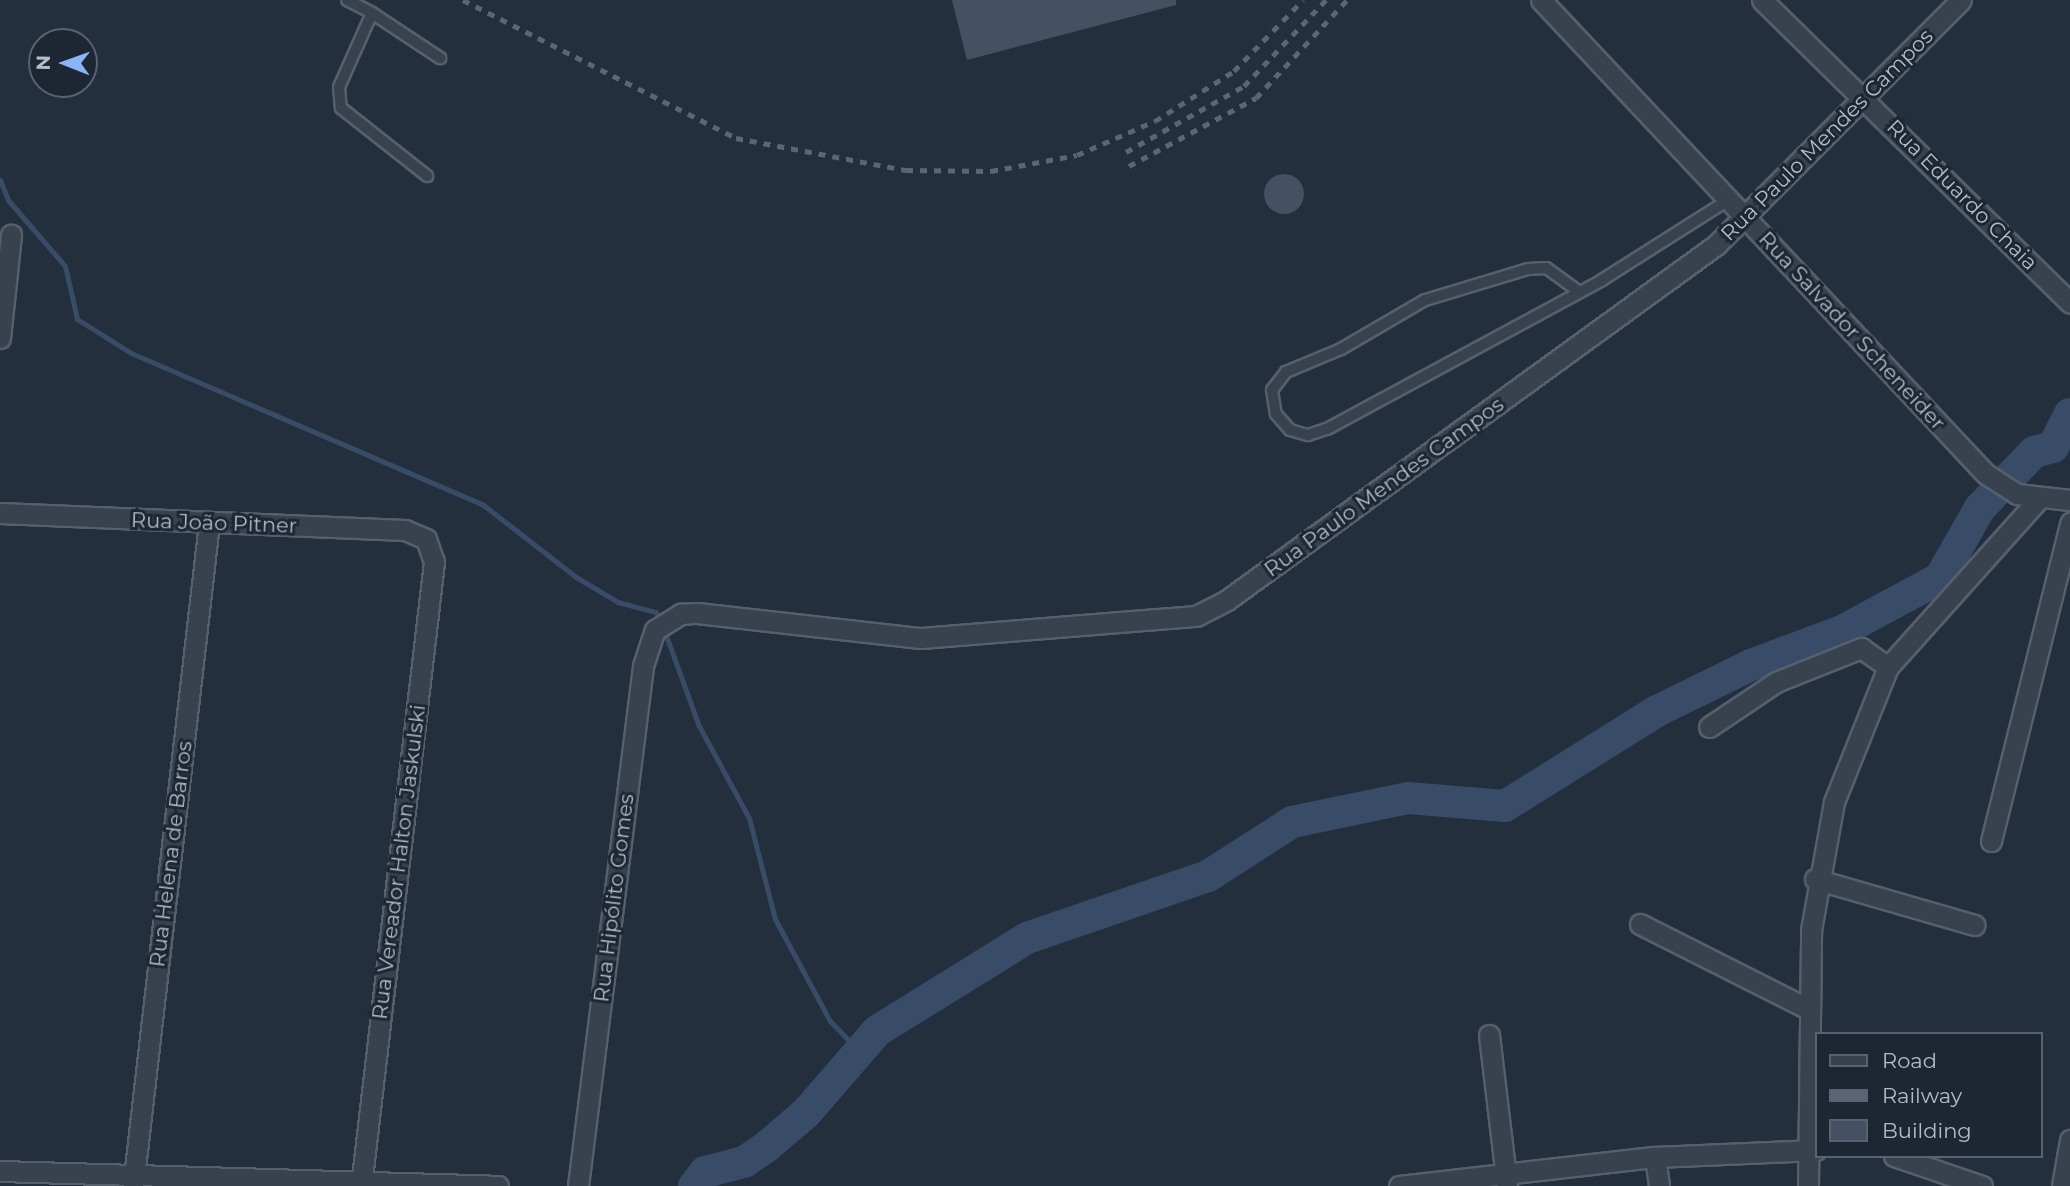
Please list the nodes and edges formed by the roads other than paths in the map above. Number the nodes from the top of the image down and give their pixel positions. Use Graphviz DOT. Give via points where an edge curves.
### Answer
graph roads {
  1 [pos="347,0"];
  2 [pos="1541,0"];
  3 [pos="1762,0"];
  4 [pos="1961,0"];
  5 [pos="372,13"];
  6 [pos="440,58"];
  7 [pos="1867,101"];
  8 [pos="427,176"];
  9 [pos="1728,200"];
  10 [pos="1745,218"];
  11 [pos="10,235"];
  12 [pos="1578,291"];
  13 [pos="2070,303"];
  14 [pos="0,338"];
  15 [pos="2039,499"];
  16 [pos="2070,500"];
  17 [pos="0,513"];
  18 [pos="209,523"];
  19 [pos="2070,523"];
  20 [pos="426,540"];
  21 [pos="662,624"];
  22 [pos="1888,667"];
  23 [pos="1709,727"];
  24 [pos="1992,841"];
  25 [pos="1815,879"];
  26 [pos="1640,924"];
  27 [pos="1973,925"];
  28 [pos="1808,1009"];
  29 [pos="1489,1035"];
  30 [pos="2070,1140"];
  31 [pos="1814,1150"];
  32 [pos="1655,1157"];
  33 [pos="1900,1158"];
  34 [pos="0,1171"];
  35 [pos="1506,1180"];
  36 [pos="133,1181"];
  37 [pos="361,1184"];
  38 [pos="498,1186"];
  39 [pos="578,1186"];
  40 [pos="1399,1186"];
  41 [pos="1660,1186"];
  42 [pos="1808,1186"];
  43 [pos="1982,1186"];
  44 [pos="2062,1186"];
  1 -- 5 [label="lane"];
  2 -- 9 [label="street, Rua Salvador Scheneider"];
  3 -- 7 [label="street, Rua Eduardo Chaia"];
  4 -- 7 [label="street, Rua Paulo Mendes Campos"];
  5 -- 6 [label="lane"];
  5 -- 8 [label="lane" via="339,87 341,108"];
  7 -- 10 [label="street, Rua Paulo Mendes Campos"];
  7 -- 13 [label="street, Rua Eduardo Chaia"];
  9 -- 10 [label="street, Rua Salvador Scheneider"];
  9 -- 12 [label="lane"];
  10 -- 15 [label="street, Rua Salvador Scheneider" via="1986,474 2017,494"];
  10 -- 21 [label="street, Rua Paulo Mendes Campos" via="1256,580 1196,616 921,638 697,613"];
  11 -- 14 [label="street"];
  12 -- 12 [label="lane" via="1327,429 1308,435 1290,430 1276,414 1272,390 1286,372 1425,300 1528,269 1546,268"];
  15 -- 16 [label="street, Rua Salvador Scheneider"];
  15 -- 22 [label="street"];
  17 -- 18 [label="street, Rua João Pitner"];
  18 -- 20 [label="street, Rua João Pitner" via="405,530"];
  18 -- 36 [label="street, Rua Helena de Barros"];
  19 -- 24 [label="street"];
  20 -- 37 [label="street, Rua Vereador Halton Jaskulski" via="434,562"];
  21 -- 39 [label="street, Rua Hipólito Gomes" via="643,666"];
  22 -- 23 [label="street" via="1861,648 1776,682"];
  22 -- 25 [label="street" via="1834,802"];
  25 -- 27 [label="street"];
  25 -- 28 [label="street"];
  26 -- 28 [label="street"];
  28 -- 31 [label="street"];
  29 -- 35 [label="street"];
  30 -- 44 [label="street"];
  31 -- 32 [label="street"];
  31 -- 42 [label="street"];
  32 -- 35 [label="street"];
  32 -- 41 [label="street"];
  33 -- 43 [label="street"];
  34 -- 36 [label="street"];
  35 -- 40 [label="street"];
  36 -- 37 [label="street"];
  37 -- 38 [label="street"];
}
